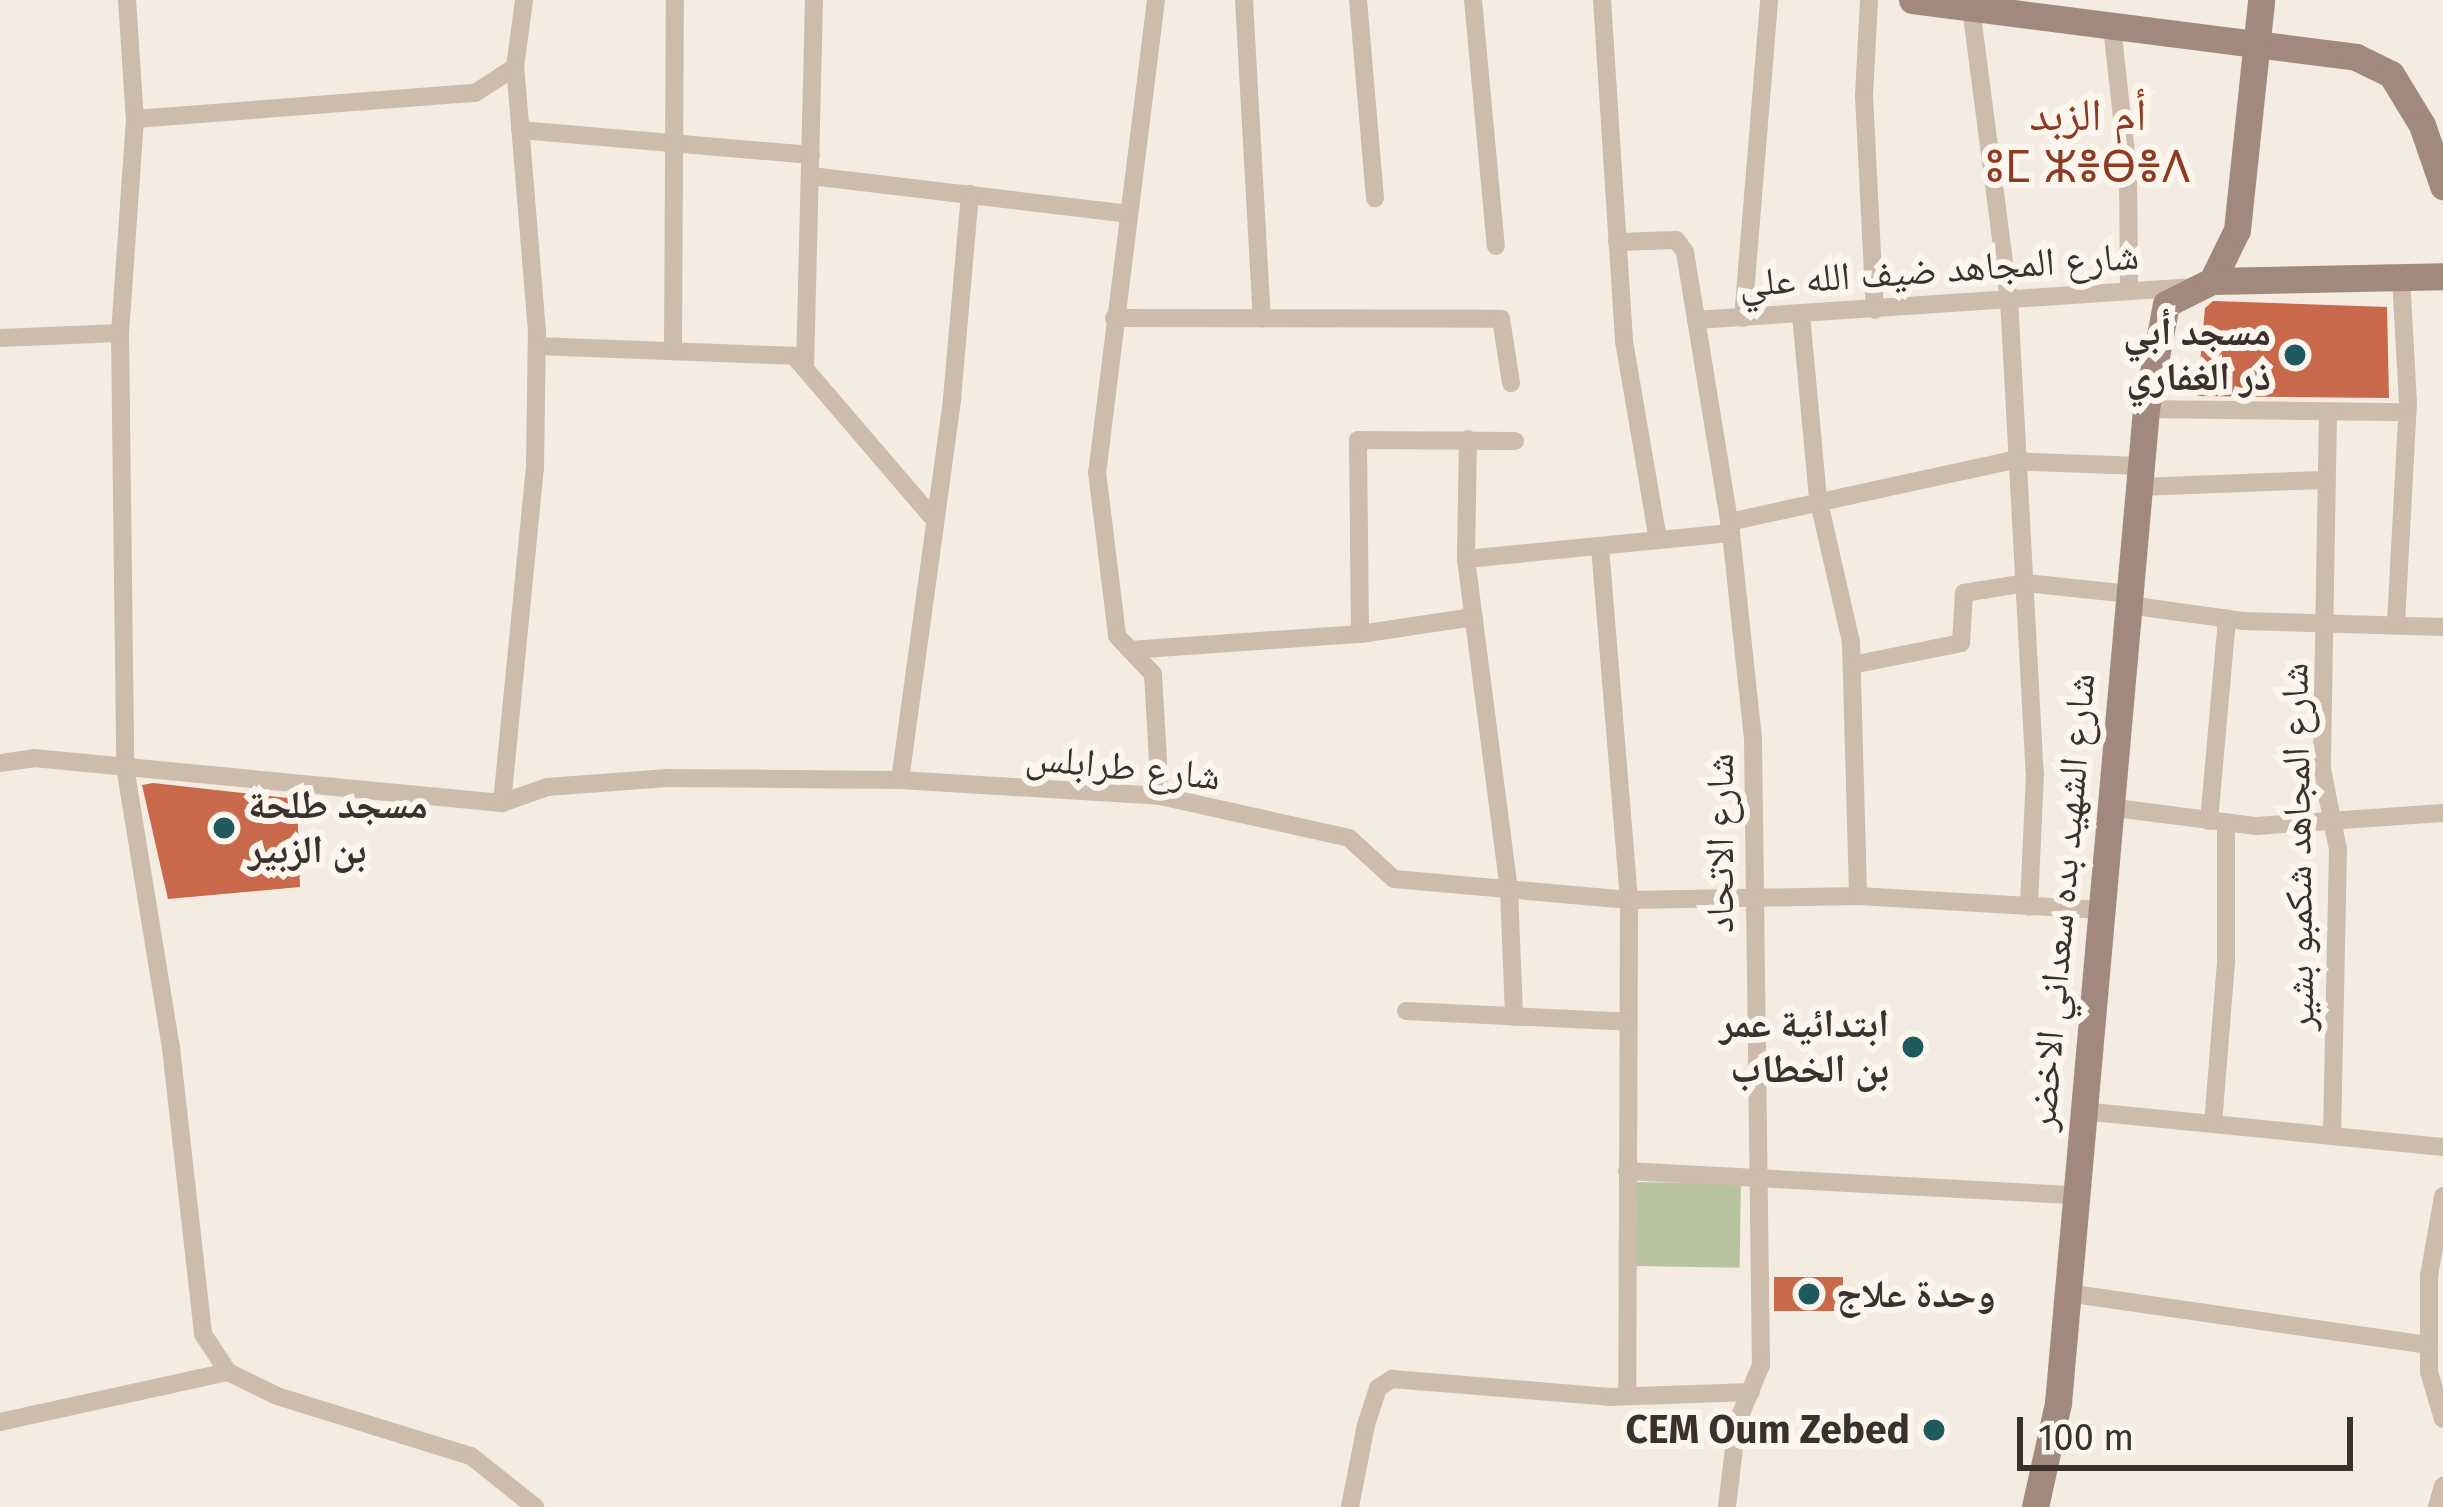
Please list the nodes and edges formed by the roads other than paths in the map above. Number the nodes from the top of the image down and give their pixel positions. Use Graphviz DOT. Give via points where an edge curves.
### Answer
graph roads {
  1 [pos="127,0"];
  2 [pos="524,0"];
  3 [pos="675,0"];
  4 [pos="814,0"];
  5 [pos="1156,0"];
  6 [pos="1244,0"];
  7 [pos="1358,0"];
  8 [pos="1473,0"];
  9 [pos="1602,0"];
  10 [pos="1769,0"];
  11 [pos="1869,0"];
  12 [pos="1912,0"];
  13 [pos="2260,0"];
  14 [pos="1971,4"];
  15 [pos="2112,27"];
  16 [pos="2260,46"];
  17 [pos="515,67"];
  18 [pos="135,119"];
  19 [pos="520,130"];
  20 [pos="674,143"];
  21 [pos="811,155"];
  22 [pos="811,176"];
  23 [pos="2443,186"];
  24 [pos="970,194"];
  25 [pos="1375,198"];
  26 [pos="1128,214"];
  27 [pos="1617,242"];
  28 [pos="1496,245"];
  29 [pos="2443,276"];
  30 [pos="2402,277"];
  31 [pos="2129,288"];
  32 [pos="2188,290"];
  33 [pos="2009,299"];
  34 [pos="1875,310"];
  35 [pos="1801,315"];
  36 [pos="1114,317"];
  37 [pos="1262,318"];
  38 [pos="1743,318"];
  39 [pos="1696,320"];
  40 [pos="120,333"];
  41 [pos="0,338"];
  42 [pos="537,346"];
  43 [pos="673,351"];
  44 [pos="805,369"];
  45 [pos="1511,383"];
  46 [pos="2146,410"];
  47 [pos="2407,412"];
  48 [pos="2328,413"];
  49 [pos="1468,439"];
  50 [pos="1515,441"];
  51 [pos="2012,461"];
  52 [pos="2140,477"];
  53 [pos="2324,480"];
  54 [pos="1818,498"];
  55 [pos="931,516"];
  56 [pos="1730,527"];
  57 [pos="1658,541"];
  58 [pos="1600,547"];
  59 [pos="1466,559"];
  60 [pos="2026,583"];
  61 [pos="2128,600"];
  62 [pos="1474,617"];
  63 [pos="2227,619"];
  64 [pos="2329,622"];
  65 [pos="2396,623"];
  66 [pos="2443,627"];
  67 [pos="1360,634"];
  68 [pos="1130,650"];
  69 [pos="1852,665"];
  70 [pos="0,763"];
  71 [pos="125,766"];
  72 [pos="900,781"];
  73 [pos="1160,796"];
  74 [pos="502,803"];
  75 [pos="2108,807"];
  76 [pos="2443,813"];
  77 [pos="2332,819"];
  78 [pos="2218,822"];
  79 [pos="1509,890"];
  80 [pos="1858,896"];
  81 [pos="1753,900"];
  82 [pos="1629,901"];
  83 [pos="2029,907"];
  84 [pos="2098,910"];
  85 [pos="1406,1012"];
  86 [pos="1514,1017"];
  87 [pos="1628,1022"];
  88 [pos="2082,1111"];
  89 [pos="2213,1124"];
  90 [pos="2332,1136"];
  91 [pos="2443,1147"];
  92 [pos="1627,1171"];
  93 [pos="1755,1176"];
  94 [pos="2075,1195"];
  95 [pos="2443,1196"];
  96 [pos="2067,1293"];
  97 [pos="2436,1315"];
  98 [pos="2429,1345"];
  99 [pos="228,1372"];
  100 [pos="1751,1392"];
  101 [pos="1627,1396"];
  102 [pos="2443,1419"];
  103 [pos="0,1421"];
  104 [pos="2443,1486"];
  105 [pos="535,1507"];
  106 [pos="1350,1507"];
  107 [pos="1727,1507"];
  108 [pos="2035,1507"];
  109 [pos="2437,1507"];
  1 -- 18 [label="street"];
  2 -- 17 [label="street"];
  3 -- 20 [label="street"];
  4 -- 21 [label="street"];
  5 -- 26 [label="street"];
  6 -- 37 [label="street"];
  7 -- 25 [label="street"];
  8 -- 28 [label="street"];
  9 -- 27 [label="street"];
  10 -- 38 [label="street"];
  11 -- 34 [label="street" via="1864,96"];
  12 -- 14 [label="main road"];
  13 -- 16 [label="main road, شارع الشهيد بده سعداني الاخضر"];
  14 -- 15 [label="main road"];
  14 -- 33 [label="street"];
  15 -- 16 [label="main road"];
  15 -- 31 [label="street" via="2128,171"];
  16 -- 23 [label="main road" via="2356,57 2392,74 2422,125"];
  16 -- 32 [label="main road, شارع الشهيد بده سعداني الاخضر" via="2237,230"];
  17 -- 18 [label="street" via="475,93"];
  17 -- 19 [label="street"];
  18 -- 40 [label="street"];
  19 -- 20 [label="street"];
  19 -- 42 [label="street"];
  20 -- 21 [label="street"];
  20 -- 43 [label="street"];
  21 -- 22 [label="street"];
  22 -- 24 [label="street"];
  22 -- 44 [label="street"];
  24 -- 26 [label="street"];
  24 -- 55 [label="street" via="952,399"];
  26 -- 36 [label="street"];
  27 -- 39 [label="street, شارع الاتحاد" via="1682,244"];
  27 -- 57 [label="street" via="1624,341"];
  29 -- 30 [label="main road"];
  30 -- 32 [label="main road"];
  30 -- 47 [label="street"];
  31 -- 32 [label="street, شارع المجاهد ضيف الله علي"];
  31 -- 33 [label="street, شارع المجاهد ضيف الله علي"];
  32 -- 46 [label="main road, شارع الشهيد بده سعداني الاخضر"];
  33 -- 34 [label="street, شارع المجاهد ضيف الله علي"];
  33 -- 51 [label="street"];
  34 -- 35 [label="street, شارع المجاهد ضيف الله علي"];
  35 -- 38 [label="street, شارع المجاهد ضيف الله علي"];
  35 -- 54 [label="street"];
  36 -- 37 [label="street"];
  36 -- 68 [label="street" via="1097,472 1117,636"];
  37 -- 45 [label="street" via="1501,320"];
  38 -- 39 [label="street, شارع المجاهد ضيف الله علي"];
  39 -- 56 [label="street, شارع الاتحاد"];
  40 -- 41 [label="street"];
  40 -- 71 [label="street"];
  42 -- 43 [label="street"];
  42 -- 74 [label="street" via="532,549"];
  43 -- 44 [label="street" via="794,356"];
  44 -- 55 [label="street"];
  46 -- 48 [label="street"];
  46 -- 52 [label="main road, شارع الشهيد بده سعداني الاخضر"];
  47 -- 48 [label="street"];
  47 -- 65 [label="street"];
  48 -- 53 [label="street, شارع المجاهد شكمبو بشير"];
  49 -- 50 [label="street"];
  49 -- 59 [label="street"];
  49 -- 67 [label="street" via="1355,443"];
  51 -- 52 [label="street"];
  51 -- 54 [label="street"];
  51 -- 60 [label="street"];
  52 -- 53 [label="street"];
  52 -- 61 [label="main road, شارع الشهيد بده سعداني الاخضر"];
  53 -- 64 [label="street, شارع المجاهد شكمبو بشير"];
  54 -- 56 [label="street"];
  54 -- 69 [label="street"];
  55 -- 72 [label="street"];
  56 -- 57 [label="street"];
  56 -- 81 [label="street, شارع الاتحاد" via="1753,739"];
  57 -- 58 [label="street"];
  58 -- 59 [label="street"];
  58 -- 82 [label="street"];
  59 -- 62 [label="street"];
  60 -- 61 [label="street"];
  60 -- 69 [label="street" via="1964,593 1956,647"];
  60 -- 83 [label="street" via="2035,773"];
  61 -- 63 [label="street"];
  61 -- 75 [label="main road, شارع الشهيد بده سعداني الاخضر"];
  62 -- 67 [label="street"];
  62 -- 79 [label="street"];
  63 -- 64 [label="street"];
  63 -- 78 [label="street"];
  64 -- 65 [label="street"];
  64 -- 77 [label="street, شارع المجاهد شكمبو بشير" via="2322,769"];
  65 -- 66 [label="street"];
  67 -- 68 [label="street"];
  68 -- 73 [label="street" via="1153,674"];
  69 -- 80 [label="street"];
  70 -- 71 [label="street, شارع طرابلس"];
  71 -- 74 [label="street, شارع طرابلس"];
  71 -- 99 [label="street" via="171,1048 202,1334"];
  72 -- 73 [label="street, شارع طرابلس"];
  72 -- 74 [label="street, شارع طرابلس" via="668,778 547,787"];
  73 -- 79 [label="street, شارع طرابلس" via="1349,838 1394,879"];
  75 -- 78 [label="street"];
  75 -- 84 [label="main road, شارع الشهيد بده سعداني الاخضر"];
  76 -- 77 [label="street"];
  77 -- 78 [label="street"];
  77 -- 90 [label="street, شارع المجاهد شكمبو بشير"];
  78 -- 89 [label="street"];
  79 -- 82 [label="street, شارع طرابلس"];
  79 -- 86 [label="street"];
  80 -- 81 [label="street, شارع طرابلس"];
  80 -- 83 [label="street, شارع طرابلس"];
  81 -- 82 [label="street, شارع طرابلس"];
  81 -- 93 [label="street, شارع الاتحاد"];
  82 -- 87 [label="street"];
  83 -- 84 [label="street, شارع طرابلس"];
  84 -- 88 [label="main road, شارع الشهيد بده سعداني الاخضر"];
  85 -- 86 [label="street"];
  86 -- 87 [label="street"];
  87 -- 92 [label="street"];
  88 -- 89 [label="street"];
  88 -- 94 [label="main road, شارع الشهيد بده سعداني الاخضر"];
  89 -- 90 [label="street"];
  90 -- 91 [label="street"];
  92 -- 93 [label="street"];
  92 -- 101 [label="street"];
  93 -- 94 [label="street"];
  93 -- 100 [label="street, شارع الاتحاد" via="1761,1365"];
  94 -- 96 [label="main road, شارع الشهيد بده سعداني الاخضر"];
  95 -- 97 [label="street"];
  96 -- 98 [label="street"];
  96 -- 108 [label="main road, شارع الشهيد بده سعداني الاخضر" via="2058,1403"];
  97 -- 98 [label="street"];
  98 -- 102 [label="street"];
  99 -- 103 [label="street"];
  99 -- 105 [label="street" via="277,1396 471,1456"];
  100 -- 101 [label="street"];
  100 -- 107 [label="street, شارع الاتحاد" via="1736,1423"];
  101 -- 106 [label="street" via="1391,1379 1378,1388 1366,1425"];
  104 -- 109 [label="street"];
}
